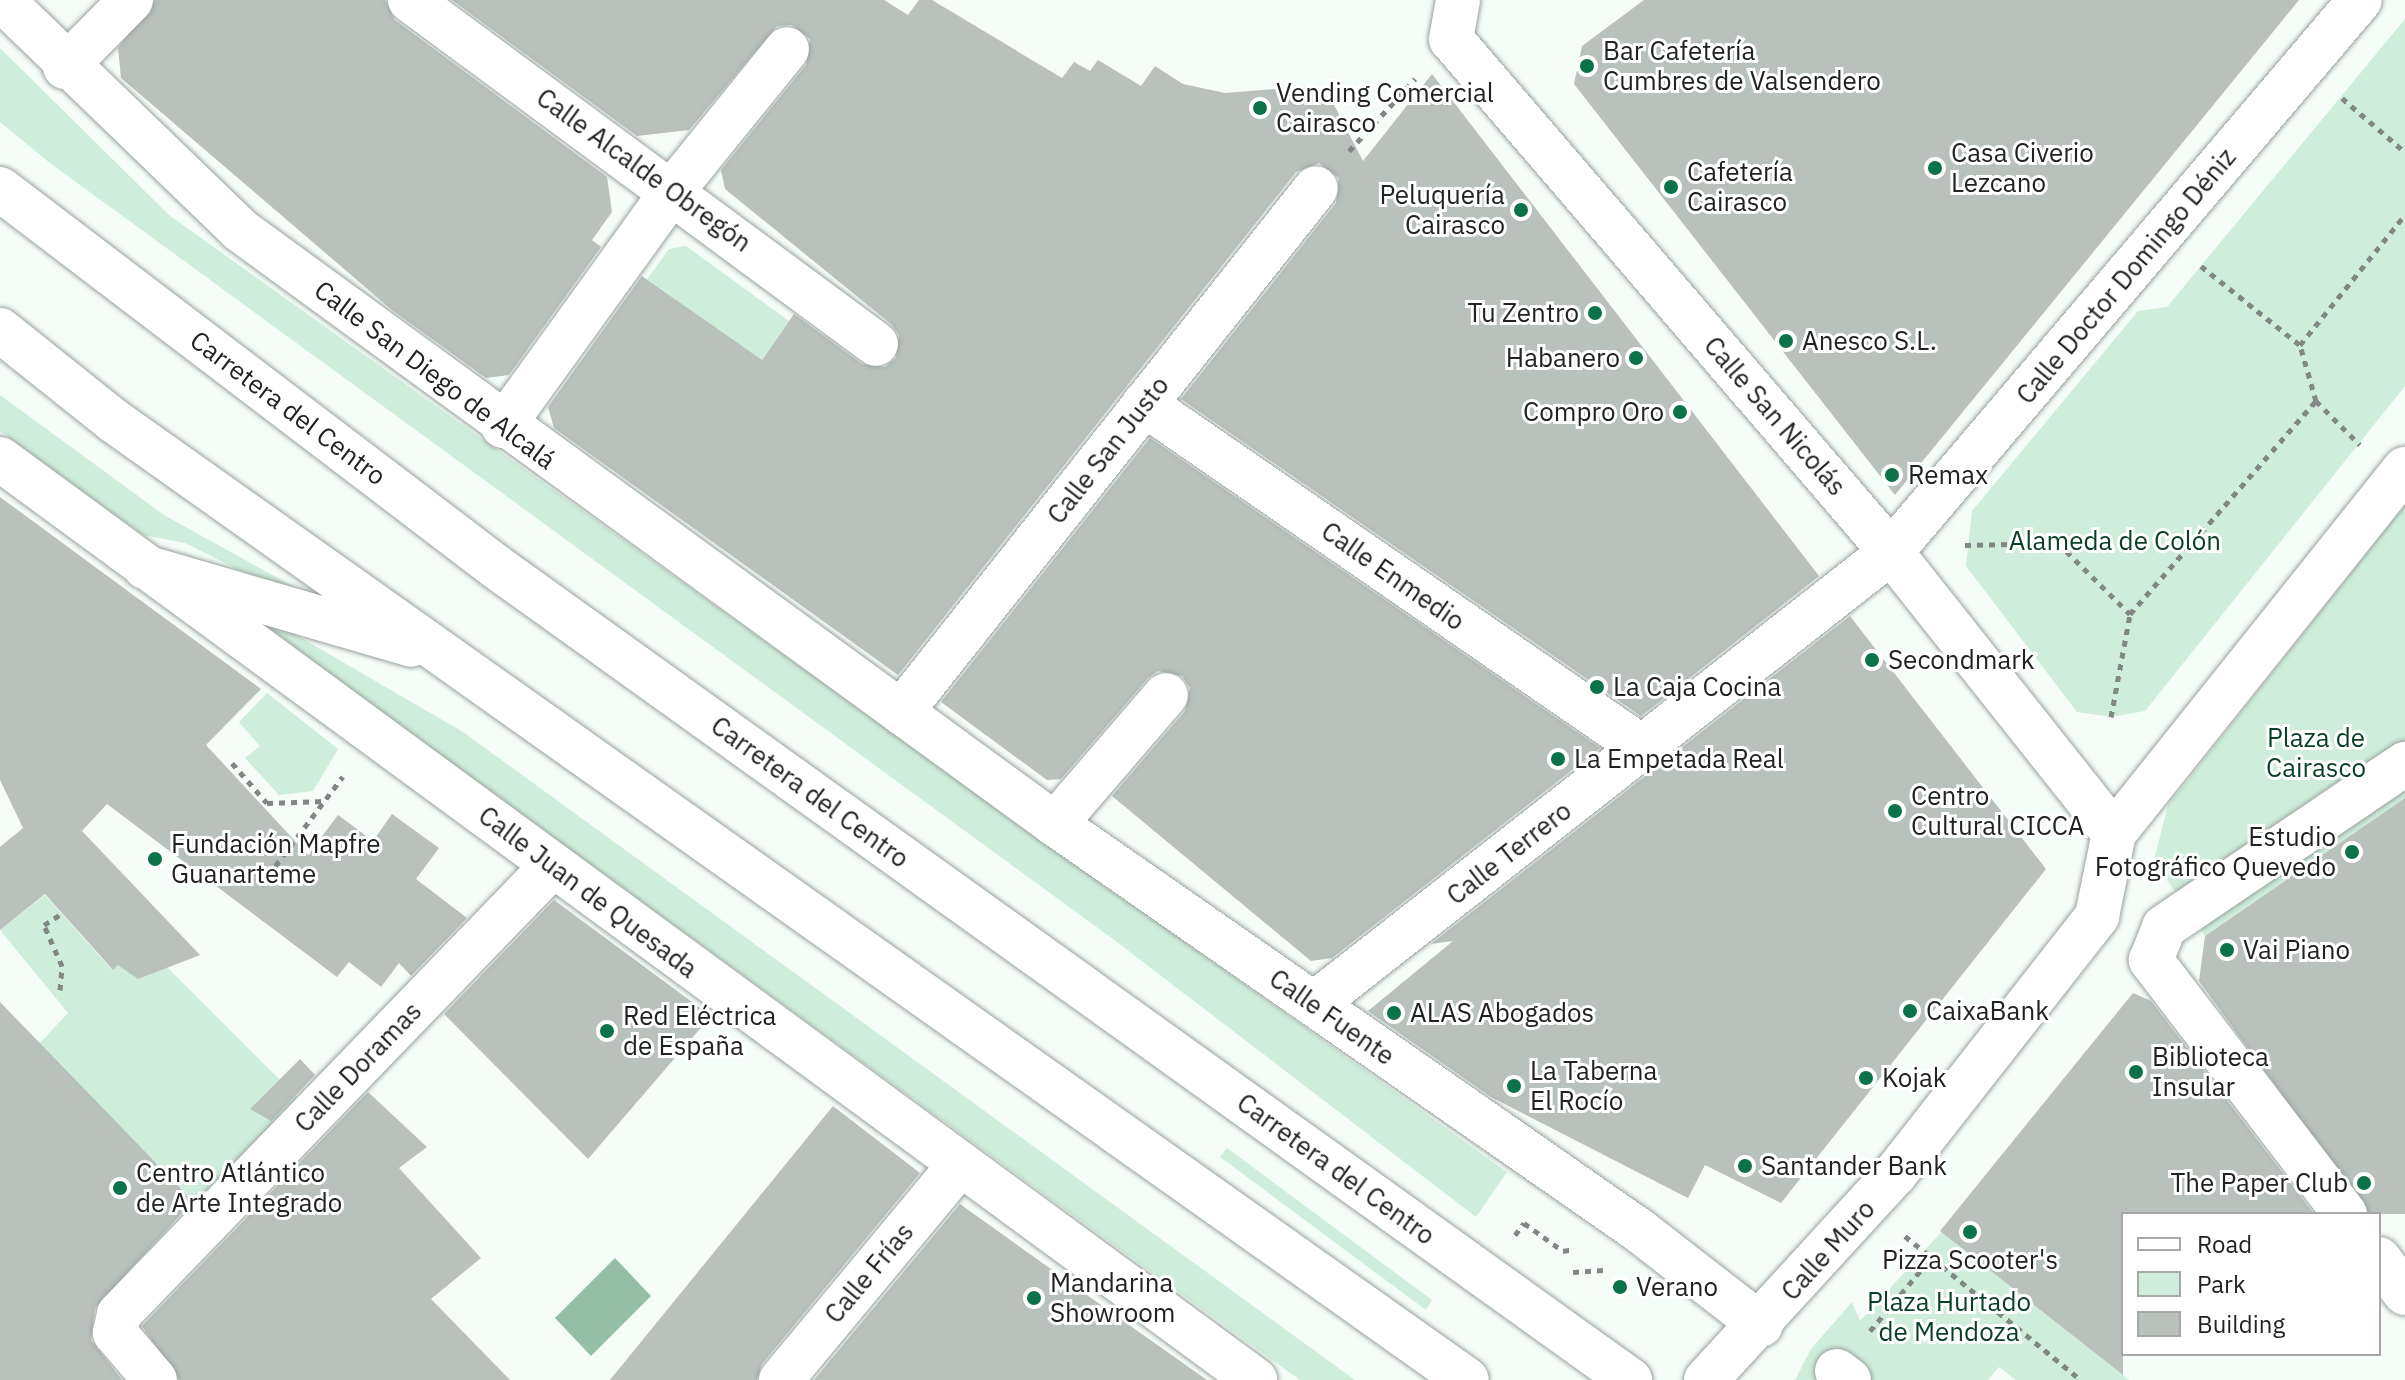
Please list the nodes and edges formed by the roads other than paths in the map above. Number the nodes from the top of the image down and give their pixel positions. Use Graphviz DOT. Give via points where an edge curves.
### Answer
graph roads {
  1 [pos="2,0"];
  2 [pos="131,0"];
  3 [pos="410,0"];
  4 [pos="2360,0"];
  5 [pos="1455,20"];
  6 [pos="787,49"];
  7 [pos="65,67"];
  8 [pos="1316,188"];
  9 [pos="0,189"];
  10 [pos="673,190"];
  11 [pos="0,330"];
  12 [pos="876,344"];
  13 [pos="1144,404"];
  14 [pos="503,426"];
  15 [pos="0,459"];
  16 [pos="2405,469"];
  17 [pos="1891,552"];
  18 [pos="145,567"];
  19 [pos="444,655"];
  20 [pos="1166,695"];
  21 [pos="901,712"];
  22 [pos="1643,748"];
  23 [pos="2405,764"];
  24 [pos="1055,824"];
  25 [pos="2114,833"];
  26 [pos="553,865"];
  27 [pos="2097,916"];
  28 [pos="2158,943"];
  29 [pos="1314,1004"];
  30 [pos="958,1167"];
  31 [pos="2344,1212"];
  32 [pos="2381,1262"];
  33 [pos="2405,1293"];
  34 [pos="1761,1325"];
  35 [pos="155,1380"];
  36 [pos="781,1380"];
  37 [pos="1255,1380"];
  38 [pos="1467,1380"];
  39 [pos="1630,1380"];
  40 [pos="1706,1380"];
  1 -- 7 [label="street, Calle San Diego de Alcalá"];
  2 -- 7 [label="street"];
  3 -- 10 [label="street, Calle Alcalde Obregón"];
  4 -- 17 [label="street, Calle Doctor Domingo Déniz"];
  5 -- 17 [label="street, Calle San Nicolás"];
  6 -- 10 [label="street"];
  7 -- 14 [label="street, Calle San Diego de Alcalá" via="240,230"];
  8 -- 13 [label="street, Calle San Justo"];
  9 -- 39 [label="street, Carretera del Centro" via="495,566"];
  10 -- 12 [label="street, Calle Alcalde Obregón"];
  10 -- 14 [label="street"];
  11 -- 19 [label="street" via="114,421"];
  13 -- 21 [label="street, Calle San Justo"];
  13 -- 22 [label="street, Calle Enmedio"];
  14 -- 21 [label="street, Calle San Diego de Alcalá"];
  15 -- 18 [label="street, Calle Juan de Quesada"];
  16 -- 25 [label="street"];
  17 -- 22 [label="street, Calle Terrero"];
  17 -- 25 [label="street, Calle San Nicolás"];
  18 -- 19 [label="street"];
  18 -- 26 [label="street, Calle Juan de Quesada"];
  19 -- 38 [label="street"];
  20 -- 24 [label="street"];
  21 -- 24 [label="street, Calle Fuente"];
  22 -- 29 [label="street, Calle Terrero"];
  23 -- 28 [label="street"];
  24 -- 29 [label="street, Calle Fuente"];
  25 -- 27 [label="street, Calle Muro"];
  26 -- 30 [label="street, Calle Juan de Quesada"];
  26 -- 35 [label="street, Calle Doramas" via="119,1314 115,1333"];
  27 -- 28 [label="street"];
  27 -- 34 [label="street, Calle Muro" via="1895,1174"];
  28 -- 31 [label="street"];
  29 -- 34 [label="street, Calle Fuente" via="1640,1231"];
  30 -- 36 [label="street, Calle Frías"];
  30 -- 37 [label="street, Calle Juan de Quesada"];
  32 -- 33 [label="street"];
  34 -- 40 [label="street, Calle Muro"];
}
